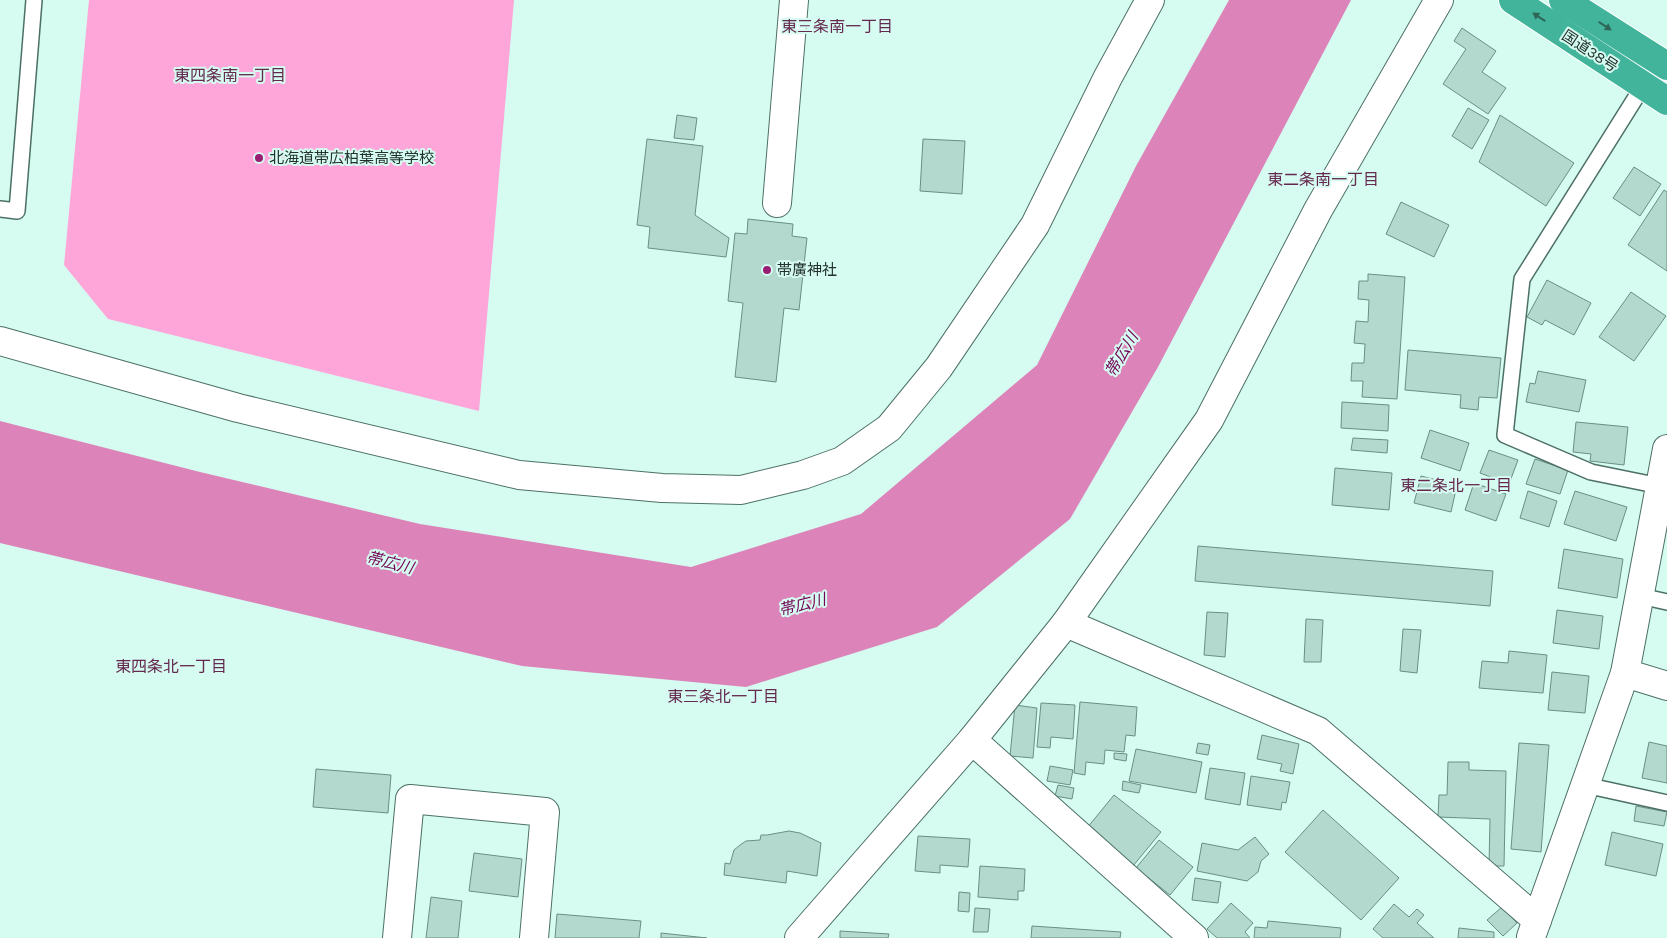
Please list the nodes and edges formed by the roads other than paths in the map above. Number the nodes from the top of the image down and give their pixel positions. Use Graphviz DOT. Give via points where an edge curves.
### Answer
graph roads {
  1 [pos="34,0"];
  2 [pos="794,0"];
  3 [pos="1150,0"];
  4 [pos="1439,0"];
  5 [pos="1513,0"];
  6 [pos="1564,0"];
  7 [pos="1667,66"];
  8 [pos="1643,86"];
  9 [pos="1667,101"];
  10 [pos="777,203"];
  11 [pos="0,209"];
  12 [pos="0,341"];
  13 [pos="1667,449"];
  14 [pos="1662,492"];
  15 [pos="1640,596"];
  16 [pos="1667,602"];
  17 [pos="1066,623"];
  18 [pos="1625,673"];
  19 [pos="1667,686"];
  20 [pos="972,740"];
  21 [pos="1585,785"];
  22 [pos="1667,803"];
  23 [pos="1534,929"];
  24 [pos="397,938"];
  25 [pos="534,938"];
  26 [pos="799,938"];
  27 [pos="1194,938"];
  1 -- 11 [label="lane" via="17,211"];
  2 -- 10 [label="street"];
  3 -- 12 [label="street" via="1035,225 939,367 888,428 842,461 803,475 741,490 662,488 520,475 238,408"];
  4 -- 17 [label="street" via="1318,210 1209,420"];
  8 -- 5 [label="highway, 国道38号, one-way"];
  6 -- 7 [label="highway, 国道38号, one-way"];
  8 -- 9 [label="highway, 国道38号"];
  8 -- 14 [label="lane" via="1522,279 1505,435 1591,472"];
  13 -- 14 [label="street"];
  14 -- 15 [label="street"];
  15 -- 16 [label="lane"];
  15 -- 18 [label="street"];
  17 -- 20 [label="street"];
  17 -- 23 [label="street" via="1318,731"];
  18 -- 19 [label="street"];
  18 -- 21 [label="street"];
  20 -- 26 [label="street"];
  20 -- 27 [label="street"];
  21 -- 22 [label="lane"];
  21 -- 23 [label="street"];
  24 -- 25 [label="street" via="410,799 545,812"];
}
